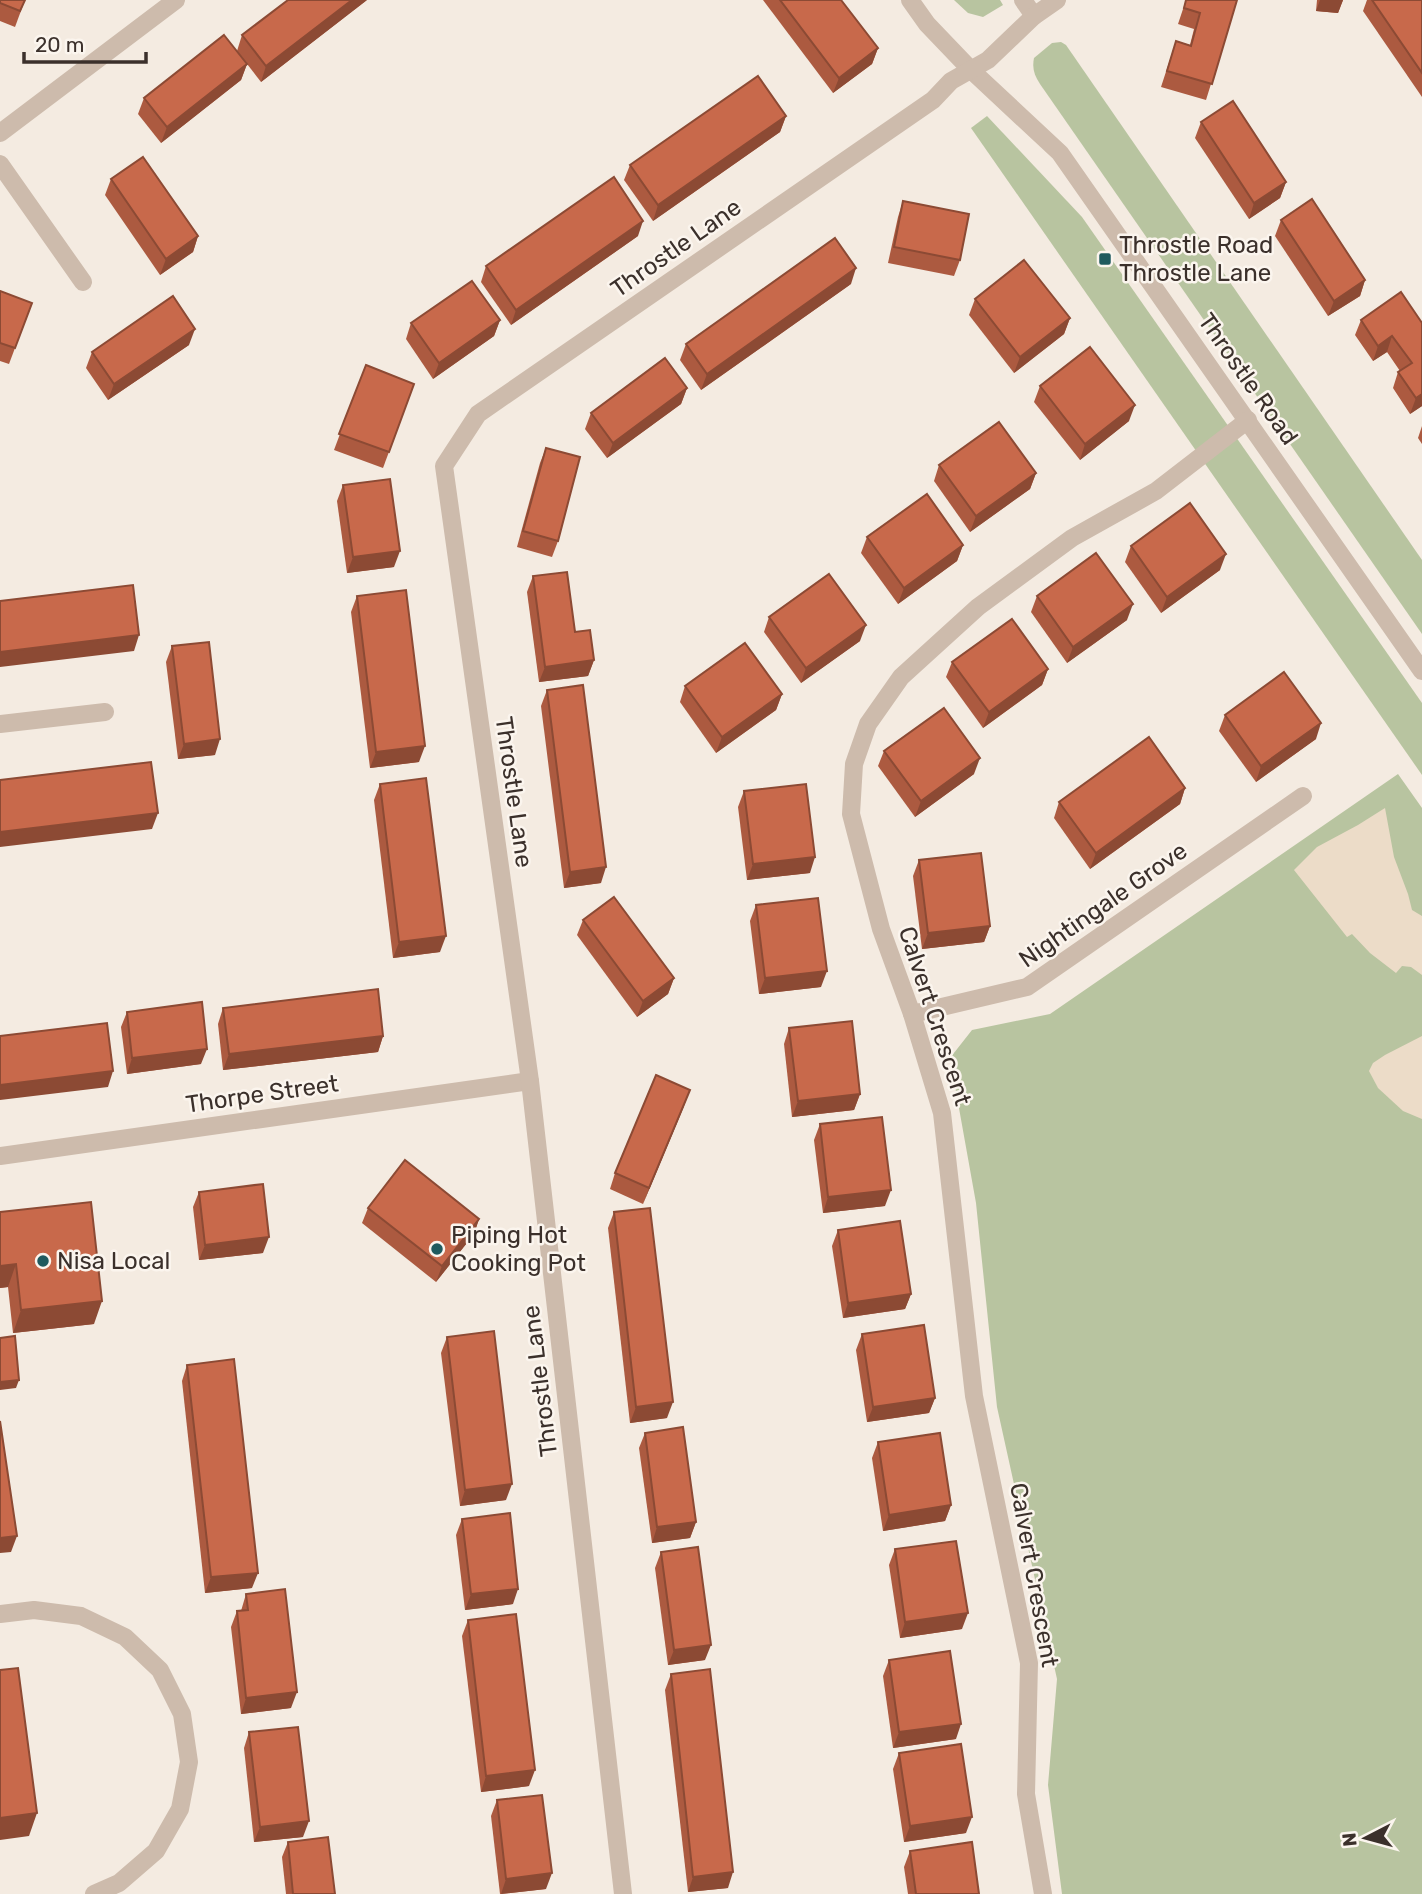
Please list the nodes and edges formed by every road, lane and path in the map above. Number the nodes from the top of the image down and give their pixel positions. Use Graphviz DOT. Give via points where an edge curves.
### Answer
graph roads {
  1 [pos="176,0"];
  2 [pos="910,0"];
  3 [pos="1023,0"];
  4 [pos="1057,0"];
  5 [pos="1034,16"];
  6 [pos="971,70"];
  7 [pos="0,133"];
  8 [pos="0,164"];
  9 [pos="83,282"];
  10 [pos="1248,420"];
  11 [pos="1422,671"];
  12 [pos="105,712"];
  13 [pos="0,724"];
  14 [pos="1303,796"];
  15 [pos="912,1014"];
  16 [pos="530,1081"];
  17 [pos="0,1156"];
  18 [pos="0,1614"];
  19 [pos="93,1894"];
  20 [pos="623,1894"];
  21 [pos="1043,1894"];
  1 -- 7 [label="street"];
  2 -- 6 [label="street, Throstle Road"];
  3 -- 5 [label="street"];
  4 -- 5 [label="street, Throstle Lane"];
  5 -- 6 [label="street, Throstle Lane"];
  6 -- 10 [label="street, Throstle Road" via="1060,153"];
  6 -- 16 [label="street, Throstle Lane" via="478,414 444,466"];
  8 -- 9 [label="street"];
  10 -- 11 [label="street, Throstle Road"];
  10 -- 15 [label="street, Calvert Crescent" via="1156,491 1072,538 978,607 901,677 868,724 854,764 851,814 881,929"];
  12 -- 13 [label="street"];
  14 -- 15 [label="street, Nightingale Grove" via="1027,987"];
  15 -- 21 [label="street, Calvert Crescent" via="943,1113 974,1396 1029,1663 1026,1794"];
  16 -- 17 [label="street, Thorpe Street"];
  16 -- 20 [label="street, Throstle Lane"];
  18 -- 19 [label="street" via="34,1611 81,1616 125,1637 160,1670 182,1714 189,1762 180,1810 156,1852 119,1883"];
}
